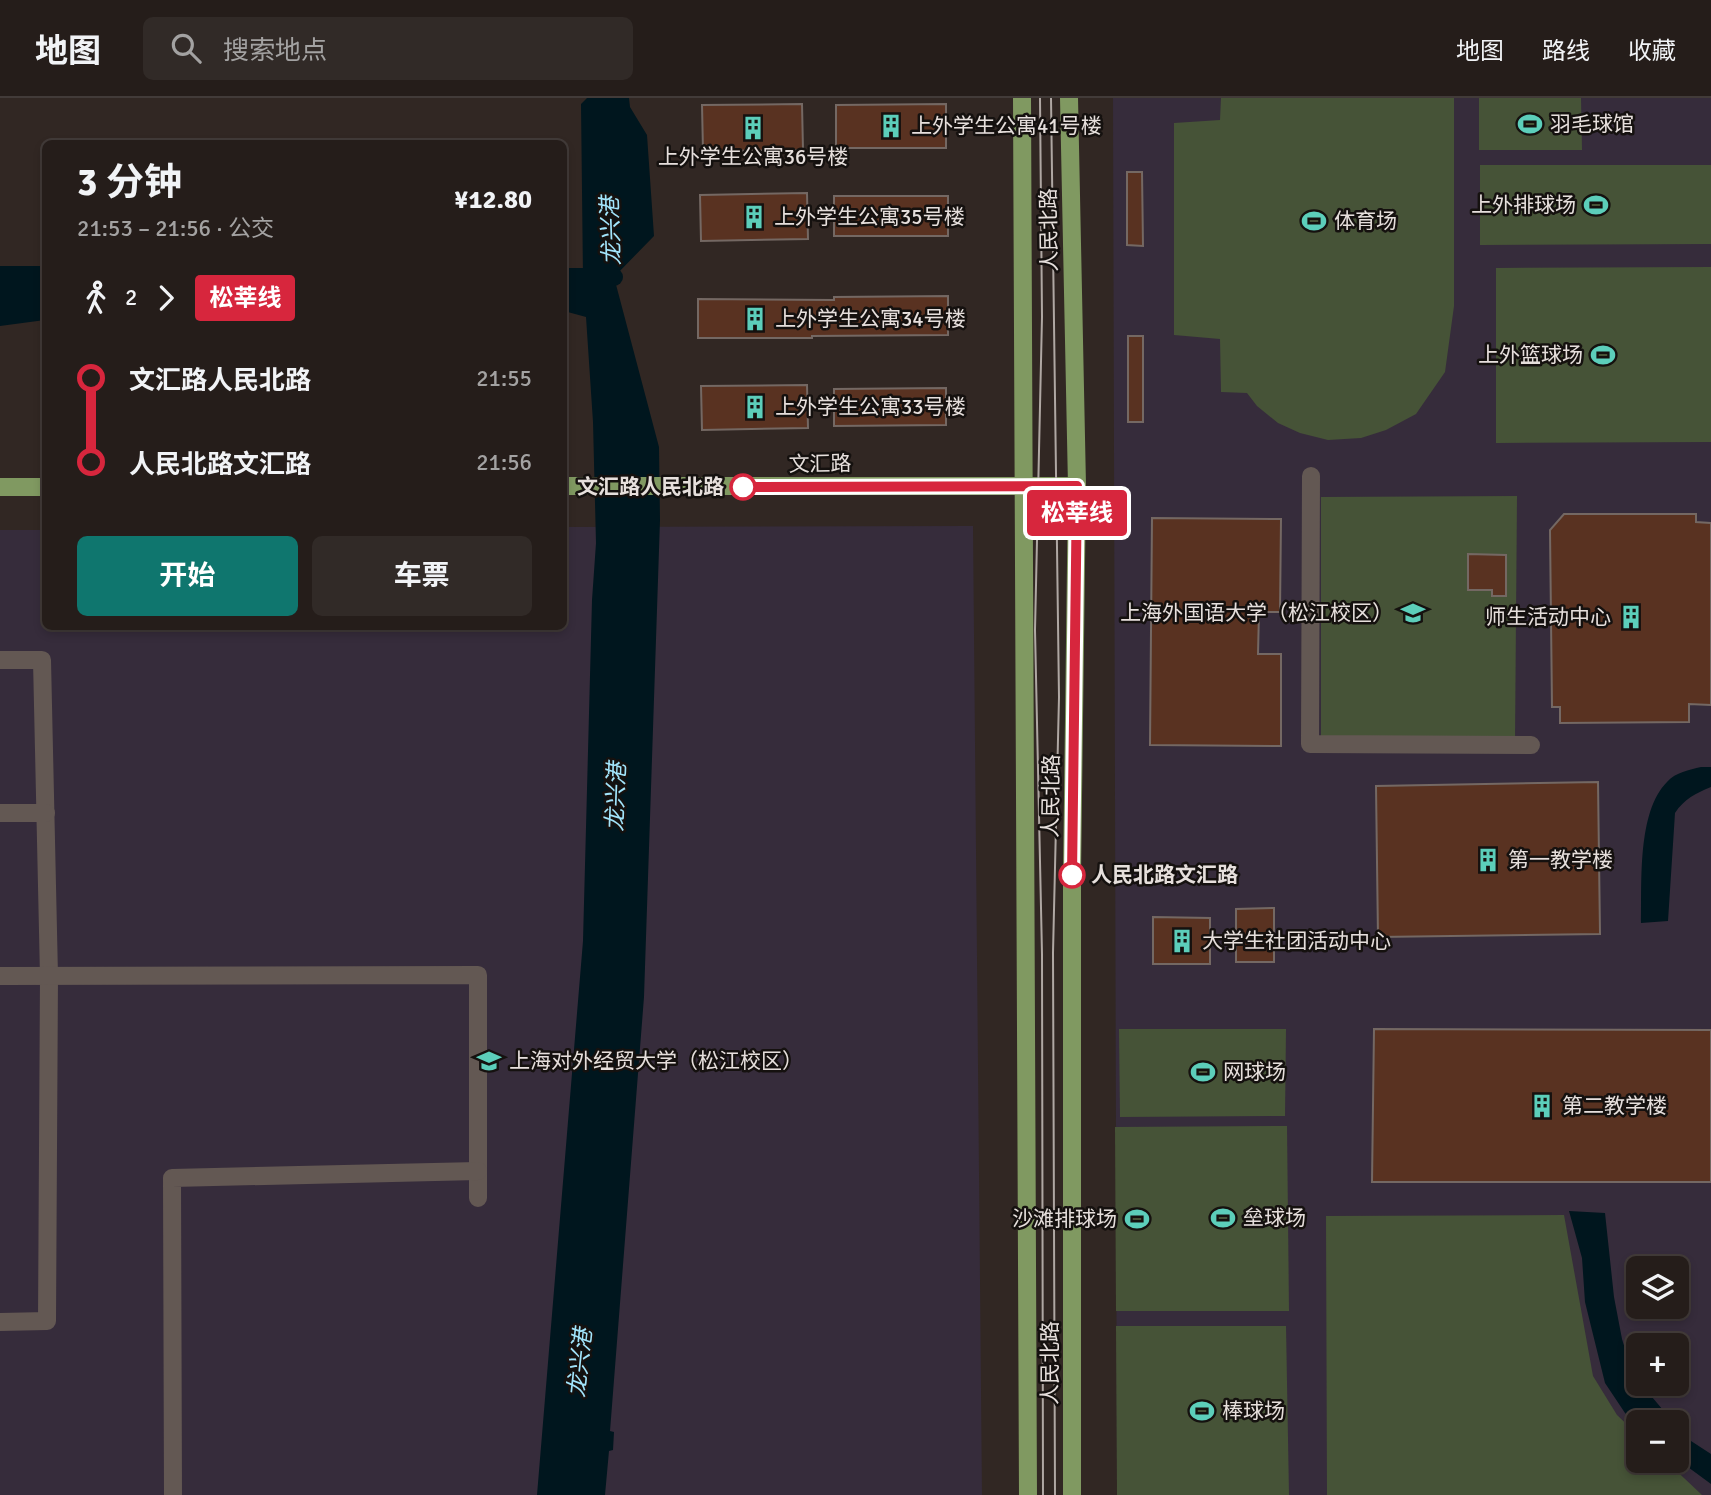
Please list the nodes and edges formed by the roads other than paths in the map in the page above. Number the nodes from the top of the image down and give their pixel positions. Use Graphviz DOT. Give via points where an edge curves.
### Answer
graph roads {
  1 [pos="1023,98"];
  2 [pos="1069,98"];
  3 [pos="1311,476"];
  4 [pos="1023,485"];
  5 [pos="567,486"];
  6 [pos="1077,486"];
  7 [pos="0,487"];
  8 [pos="42,487"];
  9 [pos="0,660"];
  10 [pos="1531,745"];
  11 [pos="0,813"];
  12 [pos="46,813"];
  13 [pos="0,976"];
  14 [pos="49,976"];
  15 [pos="478,1171"];
  16 [pos="478,1198"];
  17 [pos="0,1322"];
  18 [pos="173,1495"];
  19 [pos="1028,1495"];
  20 [pos="1073,1495"];
  1 -- 4 [label="main road, 人民北路"];
  2 -- 6 [label="main road, 人民北路"];
  3 -- 10 [label="street" via="1310,744"];
  4 -- 5 [label="main road, 文汇路"];
  4 -- 6 [label="main road, 文汇路"];
  4 -- 19 [label="main road, 人民北路"];
  6 -- 20 [label="main road, 人民北路"];
  7 -- 8 [label="main road"];
  9 -- 12 [label="street" via="43,660"];
  11 -- 12 [label="street"];
  12 -- 14 [label="street"];
  13 -- 14 [label="street"];
  14 -- 15 [label="street" via="478,975"];
  14 -- 17 [label="street" via="47,1321"];
  15 -- 16 [label="street"];
  15 -- 18 [label="street" via="172,1178"];
}
